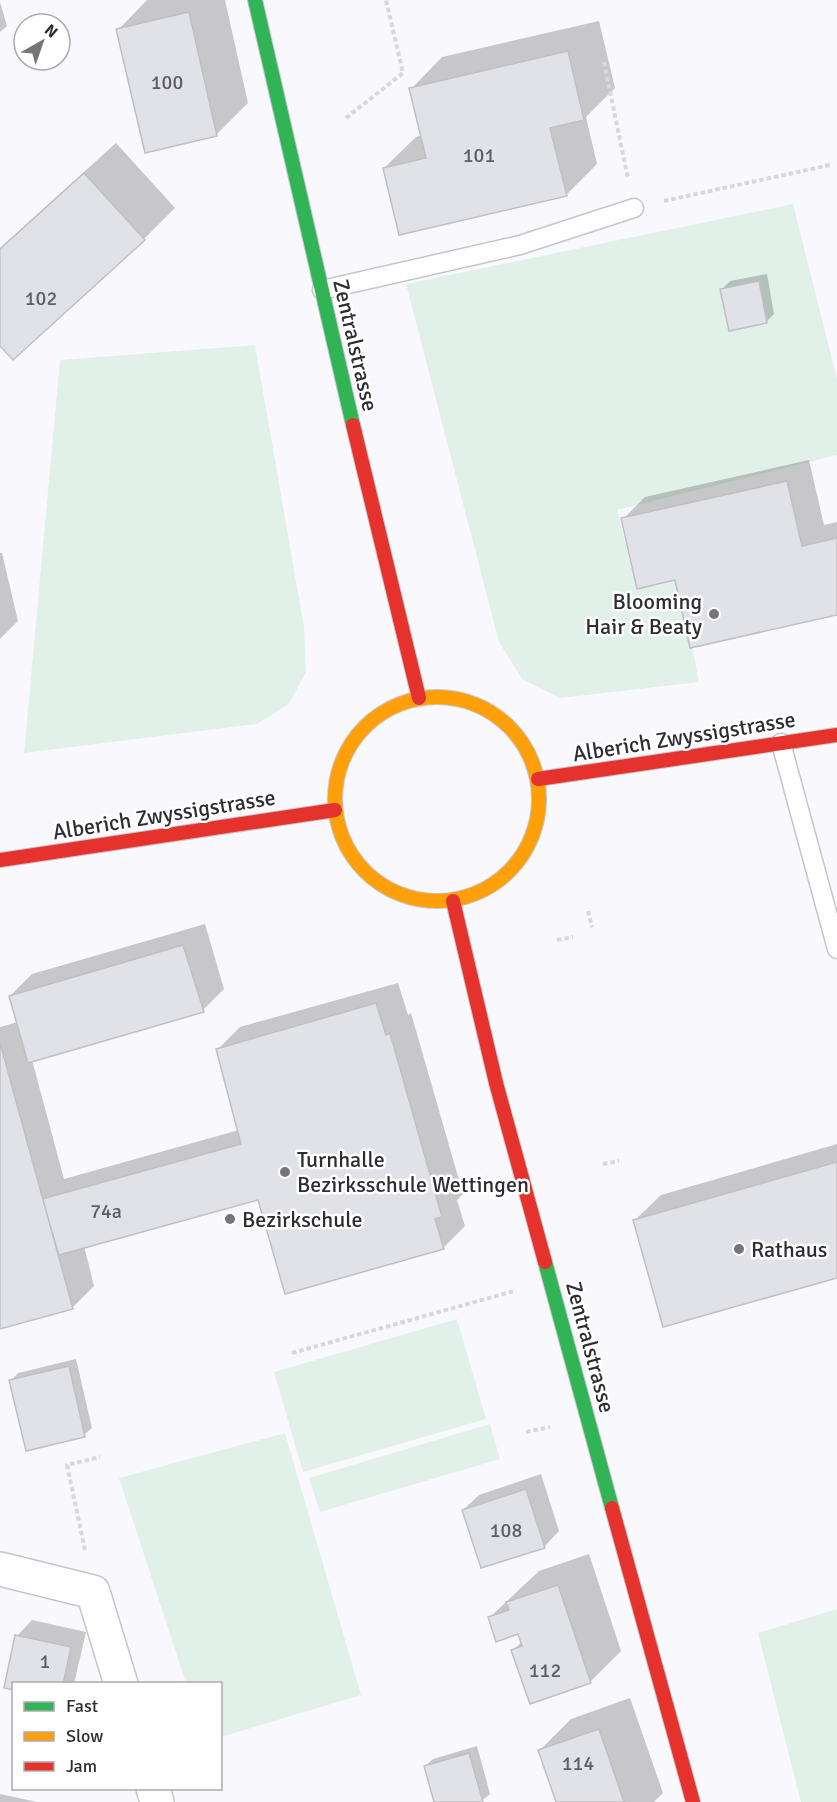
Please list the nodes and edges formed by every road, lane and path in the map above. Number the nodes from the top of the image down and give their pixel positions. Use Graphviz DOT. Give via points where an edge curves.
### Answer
graph roads {
  1 [pos="255,0"];
  2 [pos="386,0"];
  3 [pos="604,62"];
  4 [pos="346,118"];
  5 [pos="830,165"];
  6 [pos="634,208"];
  7 [pos="322,290"];
  8 [pos="419,698"];
  9 [pos="837,735"];
  10 [pos="781,743"];
  11 [pos="538,779"];
  12 [pos="335,810"];
  13 [pos="0,860"];
  14 [pos="453,901"];
  15 [pos="588,911"];
  16 [pos="592,927"];
  17 [pos="573,937"];
  18 [pos="557,940"];
  19 [pos="837,949"];
  20 [pos="619,1161"];
  21 [pos="603,1164"];
  22 [pos="552,1280"];
  23 [pos="292,1353"];
  24 [pos="100,1457"];
  25 [pos="0,1569"];
  26 [pos="93,1592"];
  27 [pos="121,1682"];
  28 [pos="693,1802"];
  1 -- 7 [label="street, Zentralstrasse"];
  2 -- 4 [label="path" via="403,73"];
  3 -- 6 [label="path"];
  5 -- 6 [label="path"];
  6 -- 7 [label="lane" via="520,245"];
  7 -- 8 [label="street, Zentralstrasse"];
  8 -- 11 [label="street" via="448,697 477,704 505,722 526,747"];
  8 -- 12 [label="street" via="396,705 369,722 348,747 337,777"];
  9 -- 10 [label="street, Alberich Zwyssigstrasse"];
  10 -- 11 [label="street, Alberich Zwyssigstrasse"];
  10 -- 19 [label="lane"];
  11 -- 14 [label="street" via="540,804 532,839 514,868 486,890"];
  12 -- 13 [label="street, Alberich Zwyssigstrasse"];
  12 -- 14 [label="street" via="344,842 362,869 388,890 420,900"];
  14 -- 22 [label="street, Zentralstrasse" via="496,1083"];
  15 -- 16 [label="path"];
  17 -- 18 [label="path"];
  20 -- 21 [label="path"];
  22 -- 23 [label="path"];
  22 -- 28 [label="street, Zentralstrasse"];
  24 -- 26 [label="path" via="67,1465"];
  25 -- 26 [label="street"];
  26 -- 27 [label="street"];
}
